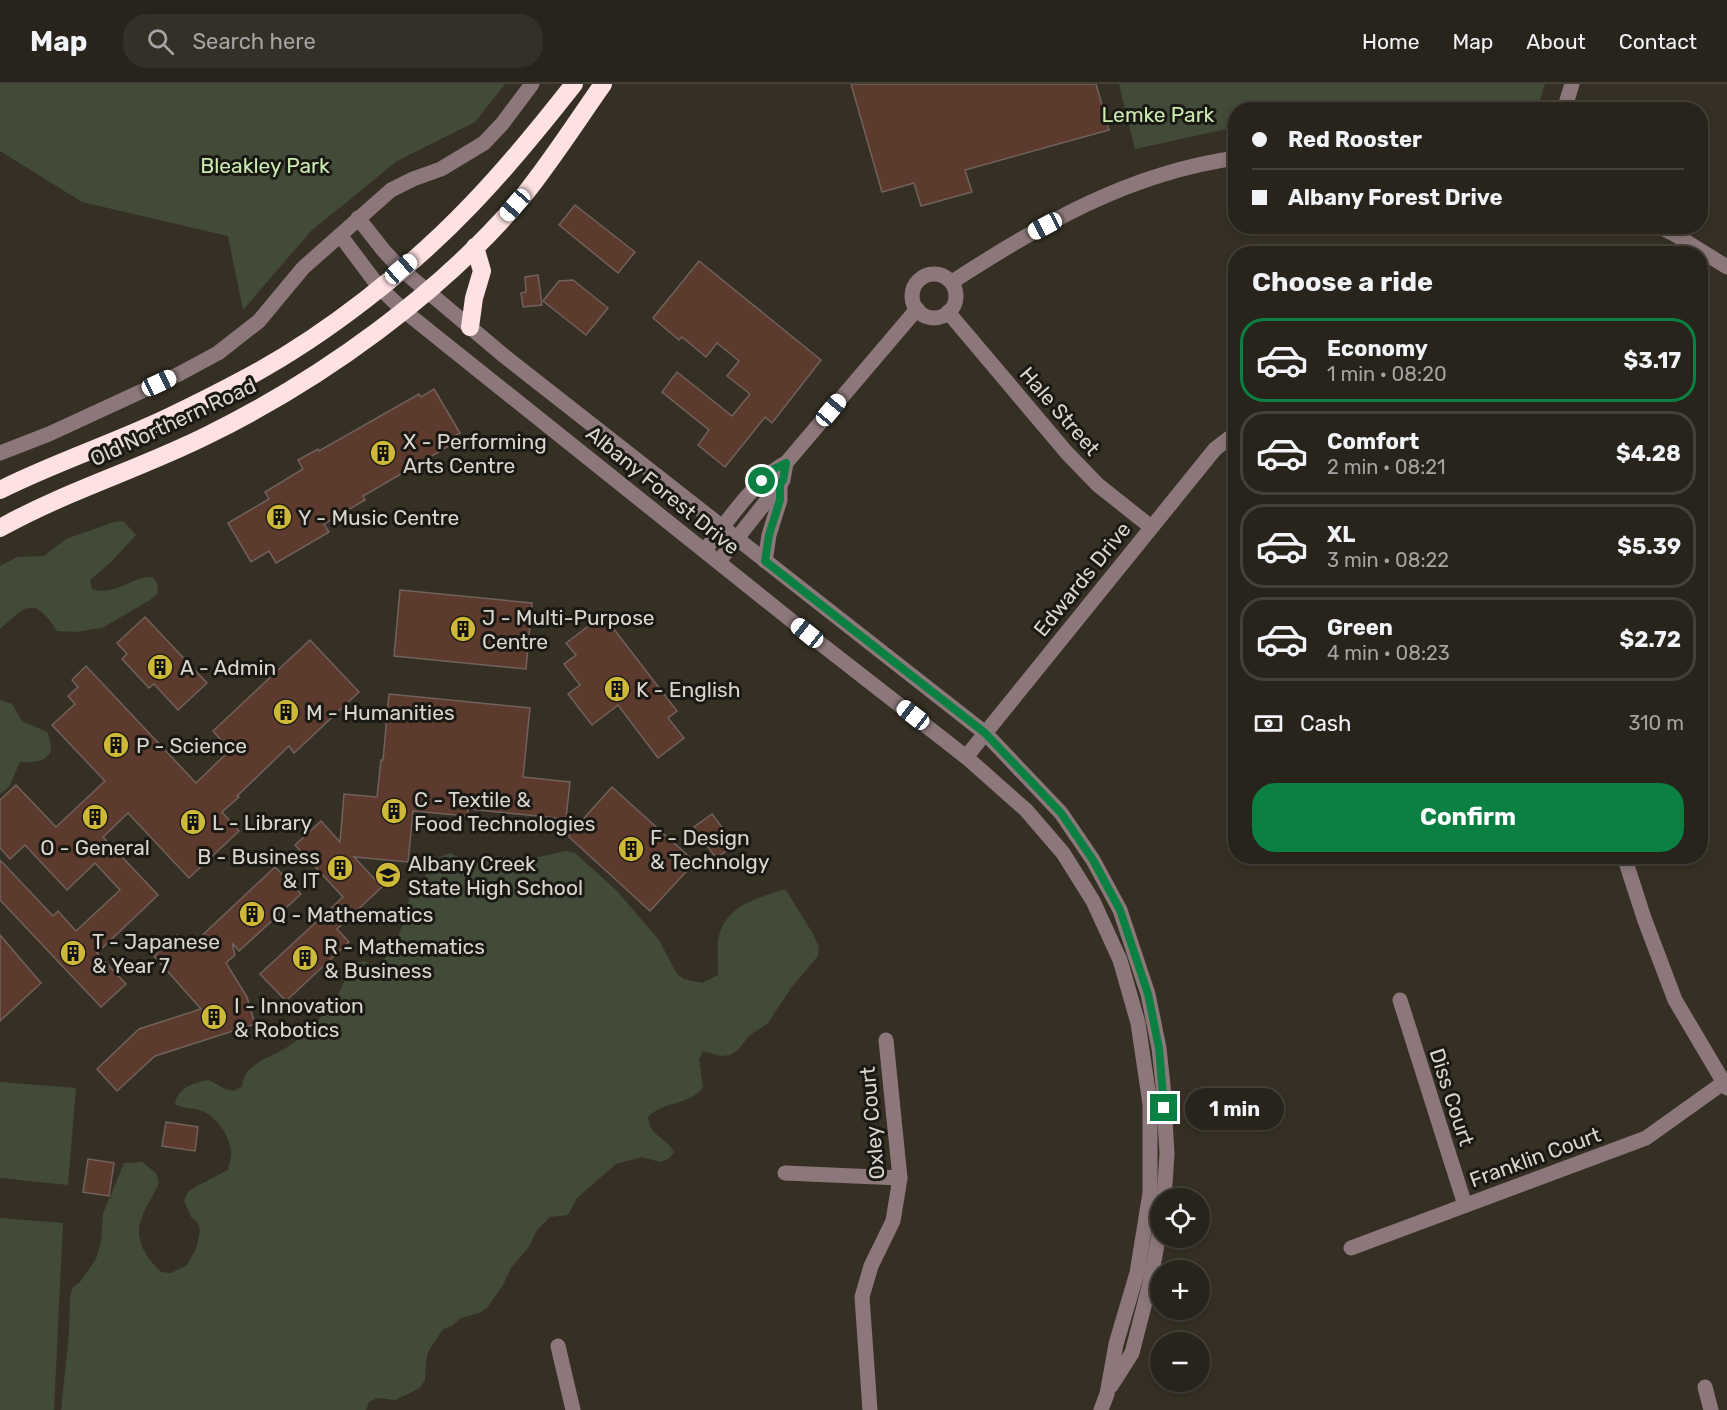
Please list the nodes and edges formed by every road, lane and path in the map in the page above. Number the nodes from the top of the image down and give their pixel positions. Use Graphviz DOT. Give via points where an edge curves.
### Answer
graph roads {
  1 [pos="532,84"];
  2 [pos="574,84"];
  3 [pos="603,84"];
  4 [pos="1572,84"];
  5 [pos="1566,102"];
  6 [pos="1228,160"];
  7 [pos="358,218"];
  8 [pos="1674,234"];
  9 [pos="340,235"];
  10 [pos="1693,246"];
  11 [pos="475,247"];
  12 [pos="1708,255"];
  13 [pos="1727,267"];
  14 [pos="401,269"];
  15 [pos="952,282"];
  16 [pos="379,287"];
  17 [pos="426,291"];
  18 [pos="917,309"];
  19 [pos="403,310"];
  20 [pos="948,312"];
  21 [pos="470,327"];
  22 [pos="1228,439"];
  23 [pos="0,453"];
  24 [pos="786,463"];
  25 [pos="780,484"];
  26 [pos="0,490"];
  27 [pos="1151,526"];
  28 [pos="723,527"];
  29 [pos="0,528"];
  30 [pos="737,538"];
  31 [pos="705,550"];
  32 [pos="719,561"];
  33 [pos="765,561"];
  34 [pos="985,733"];
  35 [pos="966,757"];
  36 [pos="1627,864"];
  37 [pos="1400,1000"];
  38 [pos="886,1040"];
  39 [pos="1725,1085"];
  40 [pos="785,1173"];
  41 [pos="900,1178"];
  42 [pos="1165,1188"];
  43 [pos="1465,1205"];
  44 [pos="1156,1248"];
  45 [pos="1351,1248"];
  46 [pos="558,1346"];
  47 [pos="1705,1387"];
  48 [pos="1107,1394"];
  49 [pos="573,1410"];
  50 [pos="870,1410"];
  51 [pos="1101,1410"];
  52 [pos="1711,1410"];
  1 -- 7 [label="street, Old Northern Road" via="484,143 441,169 391,190"];
  2 -- 14 [label="highway, Old Northern Road" via="525,147 471,206"];
  3 -- 11 [label="highway, Old Northern Road" via="525,193"];
  4 -- 5 [label="street"];
  6 -- 15 [label="street" via="1179,169 1103,195 1007,246"];
  7 -- 9 [label="street, Old Northern Road"];
  7 -- 14 [label="street"];
  8 -- 10 [label="street"];
  9 -- 16 [label="street"];
  9 -- 23 [label="street, Old Northern Road" via="303,268 259,321 218,353 49,434"];
  11 -- 17 [label="highway, Old Northern Road"];
  11 -- 21 [label="highway" via="482,271"];
  12 -- 13 [label="street"];
  14 -- 16 [label="highway, Old Northern Road"];
  14 -- 17 [label="street, Albany Forest Drive"];
  15 -- 18 [label="street" via="939,274 922,277 912,295"];
  15 -- 20 [label="street" via="955,302"];
  16 -- 19 [label="street, Albany Forest Drive"];
  16 -- 26 [label="highway, Old Northern Road" via="250,376 166,418"];
  17 -- 19 [label="highway, Old Northern Road"];
  17 -- 21 [label="street, Albany Forest Drive"];
  18 -- 20 [label="street" via="932,318"];
  18 -- 24 [label="street"];
  19 -- 29 [label="highway, Old Northern Road" via="322,369 254,411 207,436"];
  19 -- 31 [label="street, Albany Forest Drive"];
  20 -- 27 [label="street, Hale Street" via="1067,453 1098,484"];
  21 -- 28 [label="street, Albany Forest Drive"];
  22 -- 27 [label="street, Edwards Drive" via="1215,449"];
  24 -- 25 [label="street"];
  24 -- 28 [label="street" via="774,469"];
  25 -- 30 [label="street"];
  25 -- 33 [label="street" via="780,500"];
  27 -- 34 [label="street, Edwards Drive"];
  28 -- 30 [label="street, Albany Forest Drive"];
  28 -- 31 [label="street"];
  30 -- 32 [label="street"];
  30 -- 33 [label="street, Albany Forest Drive"];
  31 -- 32 [label="street, Albany Forest Drive"];
  32 -- 35 [label="street, Albany Forest Drive"];
  33 -- 34 [label="street, Albany Forest Drive"];
  34 -- 35 [label="street, Edwards Drive"];
  34 -- 42 [label="street, Albany Forest Drive" via="1061,813 1120,910 1148,994 1159,1048 1167,1155"];
  35 -- 48 [label="street, Albany Forest Drive" via="1026,810 1063,853 1093,901 1120,960 1138,1023 1150,1104 1149,1193 1137,1273 1116,1344"];
  36 -- 39 [label="street" via="1675,1000"];
  37 -- 43 [label="street, Diss Court"];
  38 -- 41 [label="street, Oxley Court"];
  39 -- 43 [label="street, Franklin Court" via="1646,1138"];
  40 -- 41 [label="street"];
  41 -- 50 [label="street, Oxley Court" via="893,1221 871,1266 862,1297"];
  43 -- 45 [label="street, Franklin Court"];
  44 -- 48 [label="street, Albany Forest Drive" via="1132,1353"];
  46 -- 49 [label="street"];
  47 -- 52 [label="street"];
  48 -- 51 [label="street, Albany Forest Drive"];
}
